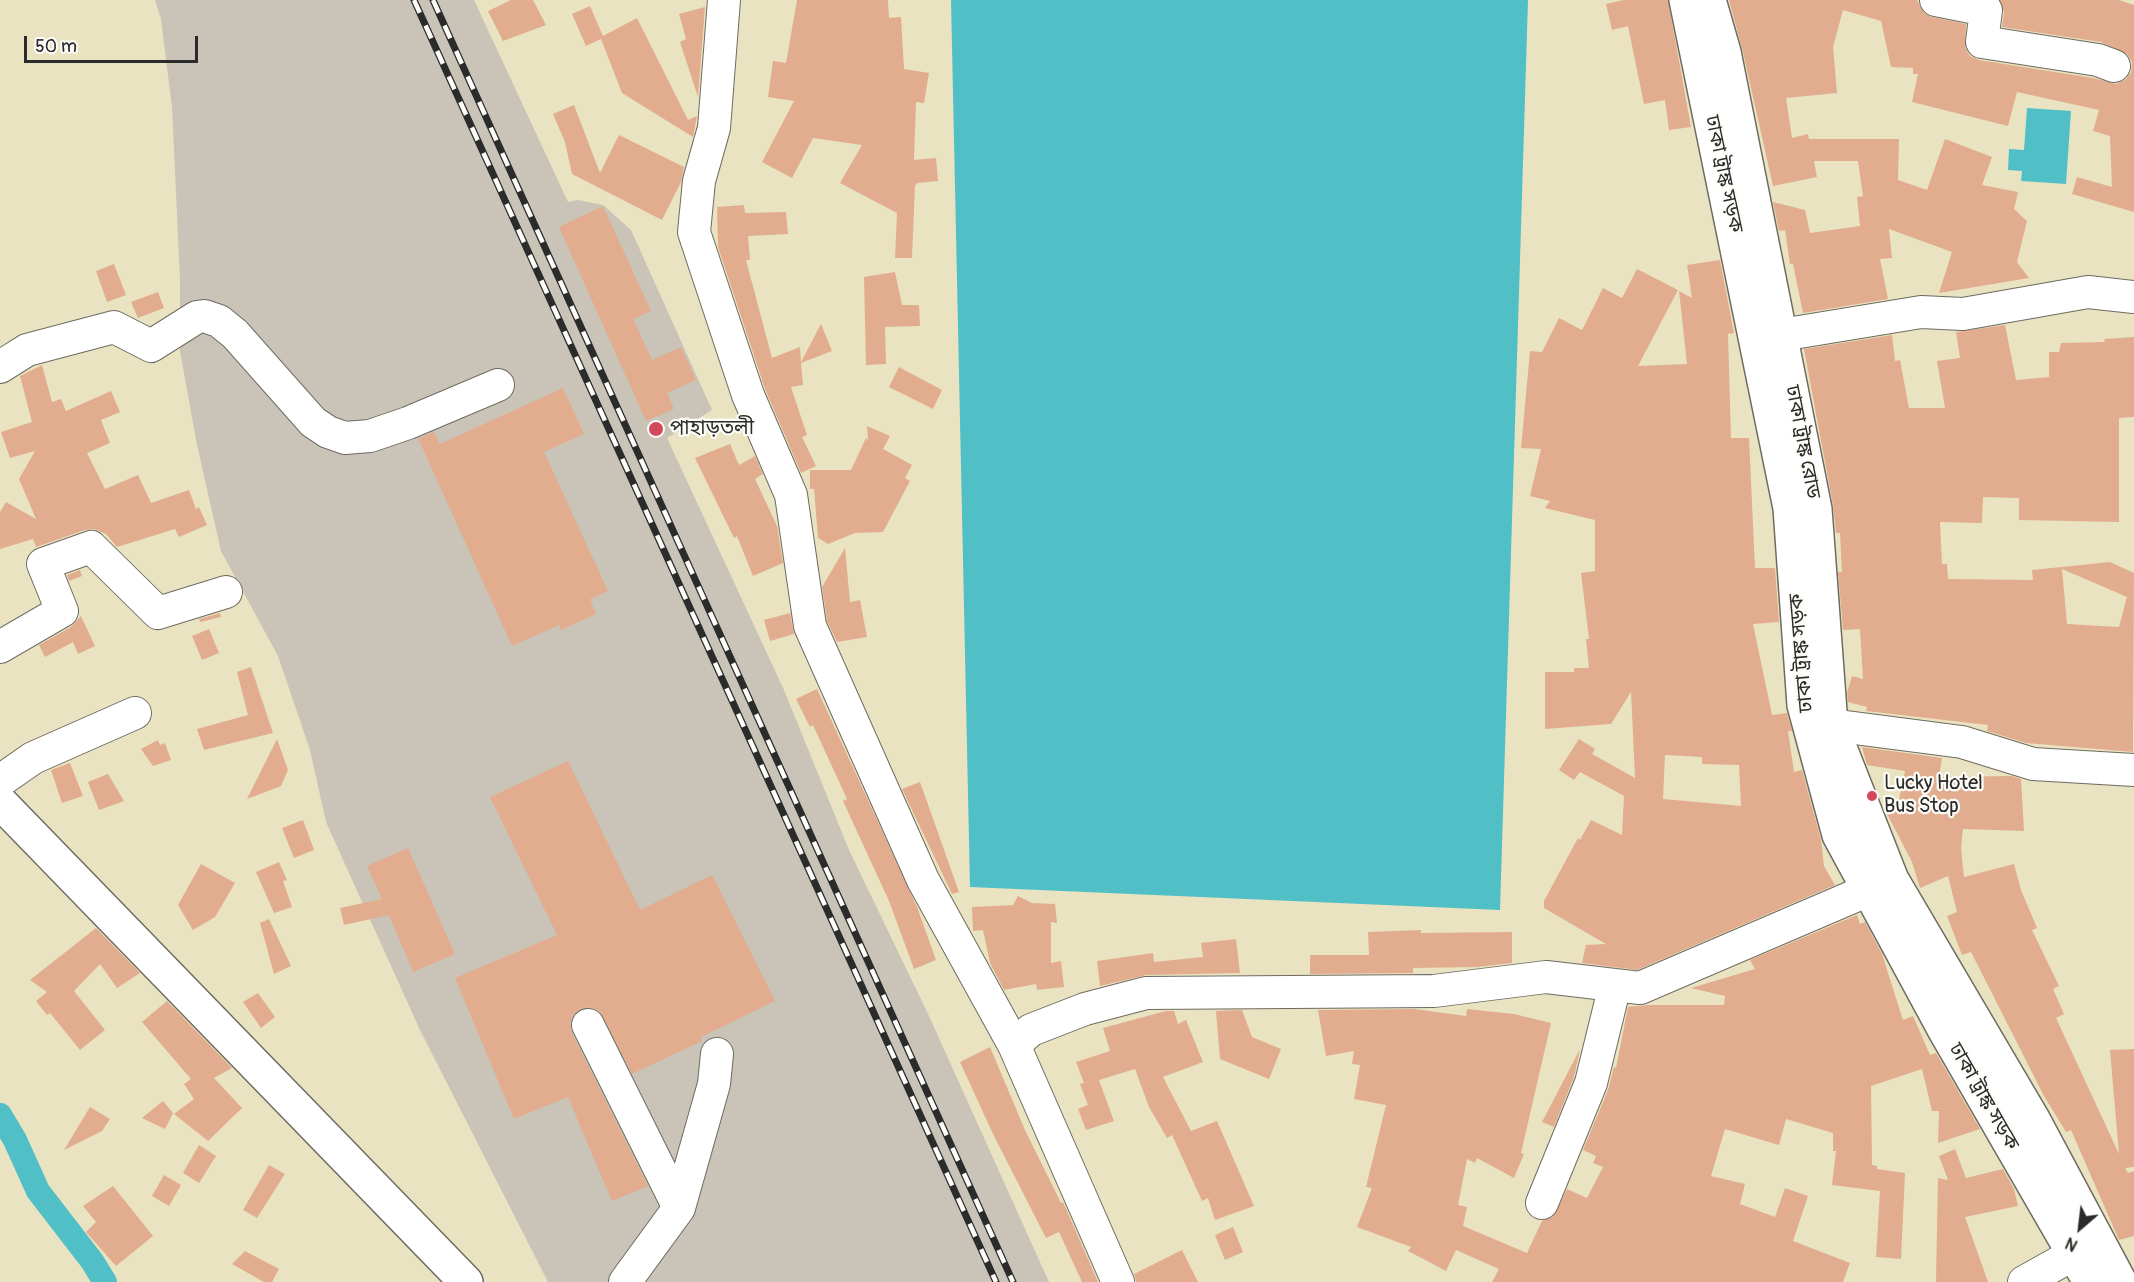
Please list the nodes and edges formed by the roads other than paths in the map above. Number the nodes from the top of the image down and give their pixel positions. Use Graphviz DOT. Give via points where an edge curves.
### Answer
graph roads {
  1 [pos="724,0"];
  2 [pos="1686,0"];
  3 [pos="1709,0"];
  4 [pos="1936,0"];
  5 [pos="2114,66"];
  6 [pos="2134,297"];
  7 [pos="1781,335"];
  8 [pos="0,368"];
  9 [pos="498,385"];
  10 [pos="226,592"];
  11 [pos="0,647"];
  12 [pos="135,713"];
  13 [pos="1831,725"];
  14 [pos="2134,770"];
  15 [pos="0,781"];
  16 [pos="0,802"];
  17 [pos="1880,886"];
  18 [pos="1615,985"];
  19 [pos="588,1025"];
  20 [pos="1014,1045"];
  21 [pos="717,1054"];
  22 [pos="1542,1203"];
  23 [pos="679,1208"];
  24 [pos="2074,1254"];
  25 [pos="466,1282"];
  26 [pos="625,1282"];
  27 [pos="1118,1282"];
  28 [pos="2024,1282"];
  29 [pos="2090,1282"];
  30 [pos="2120,1282"];
  1 -- 20 [label="street" via="714,128 699,181 694,232 748,395 791,495 810,627 923,880"];
  2 -- 17 [label="main road, ঢাকা ট্রাঙ্ক সড়ক" via="1790,508 1804,705 1839,835"];
  3 -- 7 [label="main road, ঢাকা ট্রাঙ্ক রোড" via="1724,52"];
  4 -- 5 [label="street" via="1986,10 1982,42 2098,60"];
  6 -- 7 [label="street" via="2088,292 1963,314 1921,312"];
  7 -- 13 [label="main road, ঢাকা ট্রাঙ্ক রোড" via="1815,509"];
  8 -- 9 [label="street" via="27,350 114,327 152,346 197,317 210,317 236,334 313,422 345,438 370,436 408,423"];
  10 -- 11 [label="street" via="158,613 91,547 43,564 62,611"];
  12 -- 15 [label="street" via="33,758"];
  13 -- 14 [label="street" via="1962,742 2033,764"];
  13 -- 17 [label="main road, ঢাকা ট্রাঙ্ক রোড"];
  16 -- 25 [label="main road"];
  17 -- 18 [label="street" via="1640,988"];
  17 -- 24 [label="main road, ঢাকা ট্রাঙ্ক সড়ক"];
  17 -- 30 [label="main road, ঢাকা ট্রাঙ্ক সড়ক" via="2034,1121"];
  18 -- 20 [label="street" via="1546,977 1434,991 1146,993 1085,1009 1031,1030"];
  18 -- 22 [label="street" via="1591,1083"];
  19 -- 23 [label="street"];
  20 -- 27 [label="street"];
  21 -- 23 [label="street" via="714,1084"];
  23 -- 26 [label="street"];
  24 -- 28 [label="street"];
  24 -- 29 [label="main road, ঢাকা ট্রাঙ্ক সড়ক"];
}
